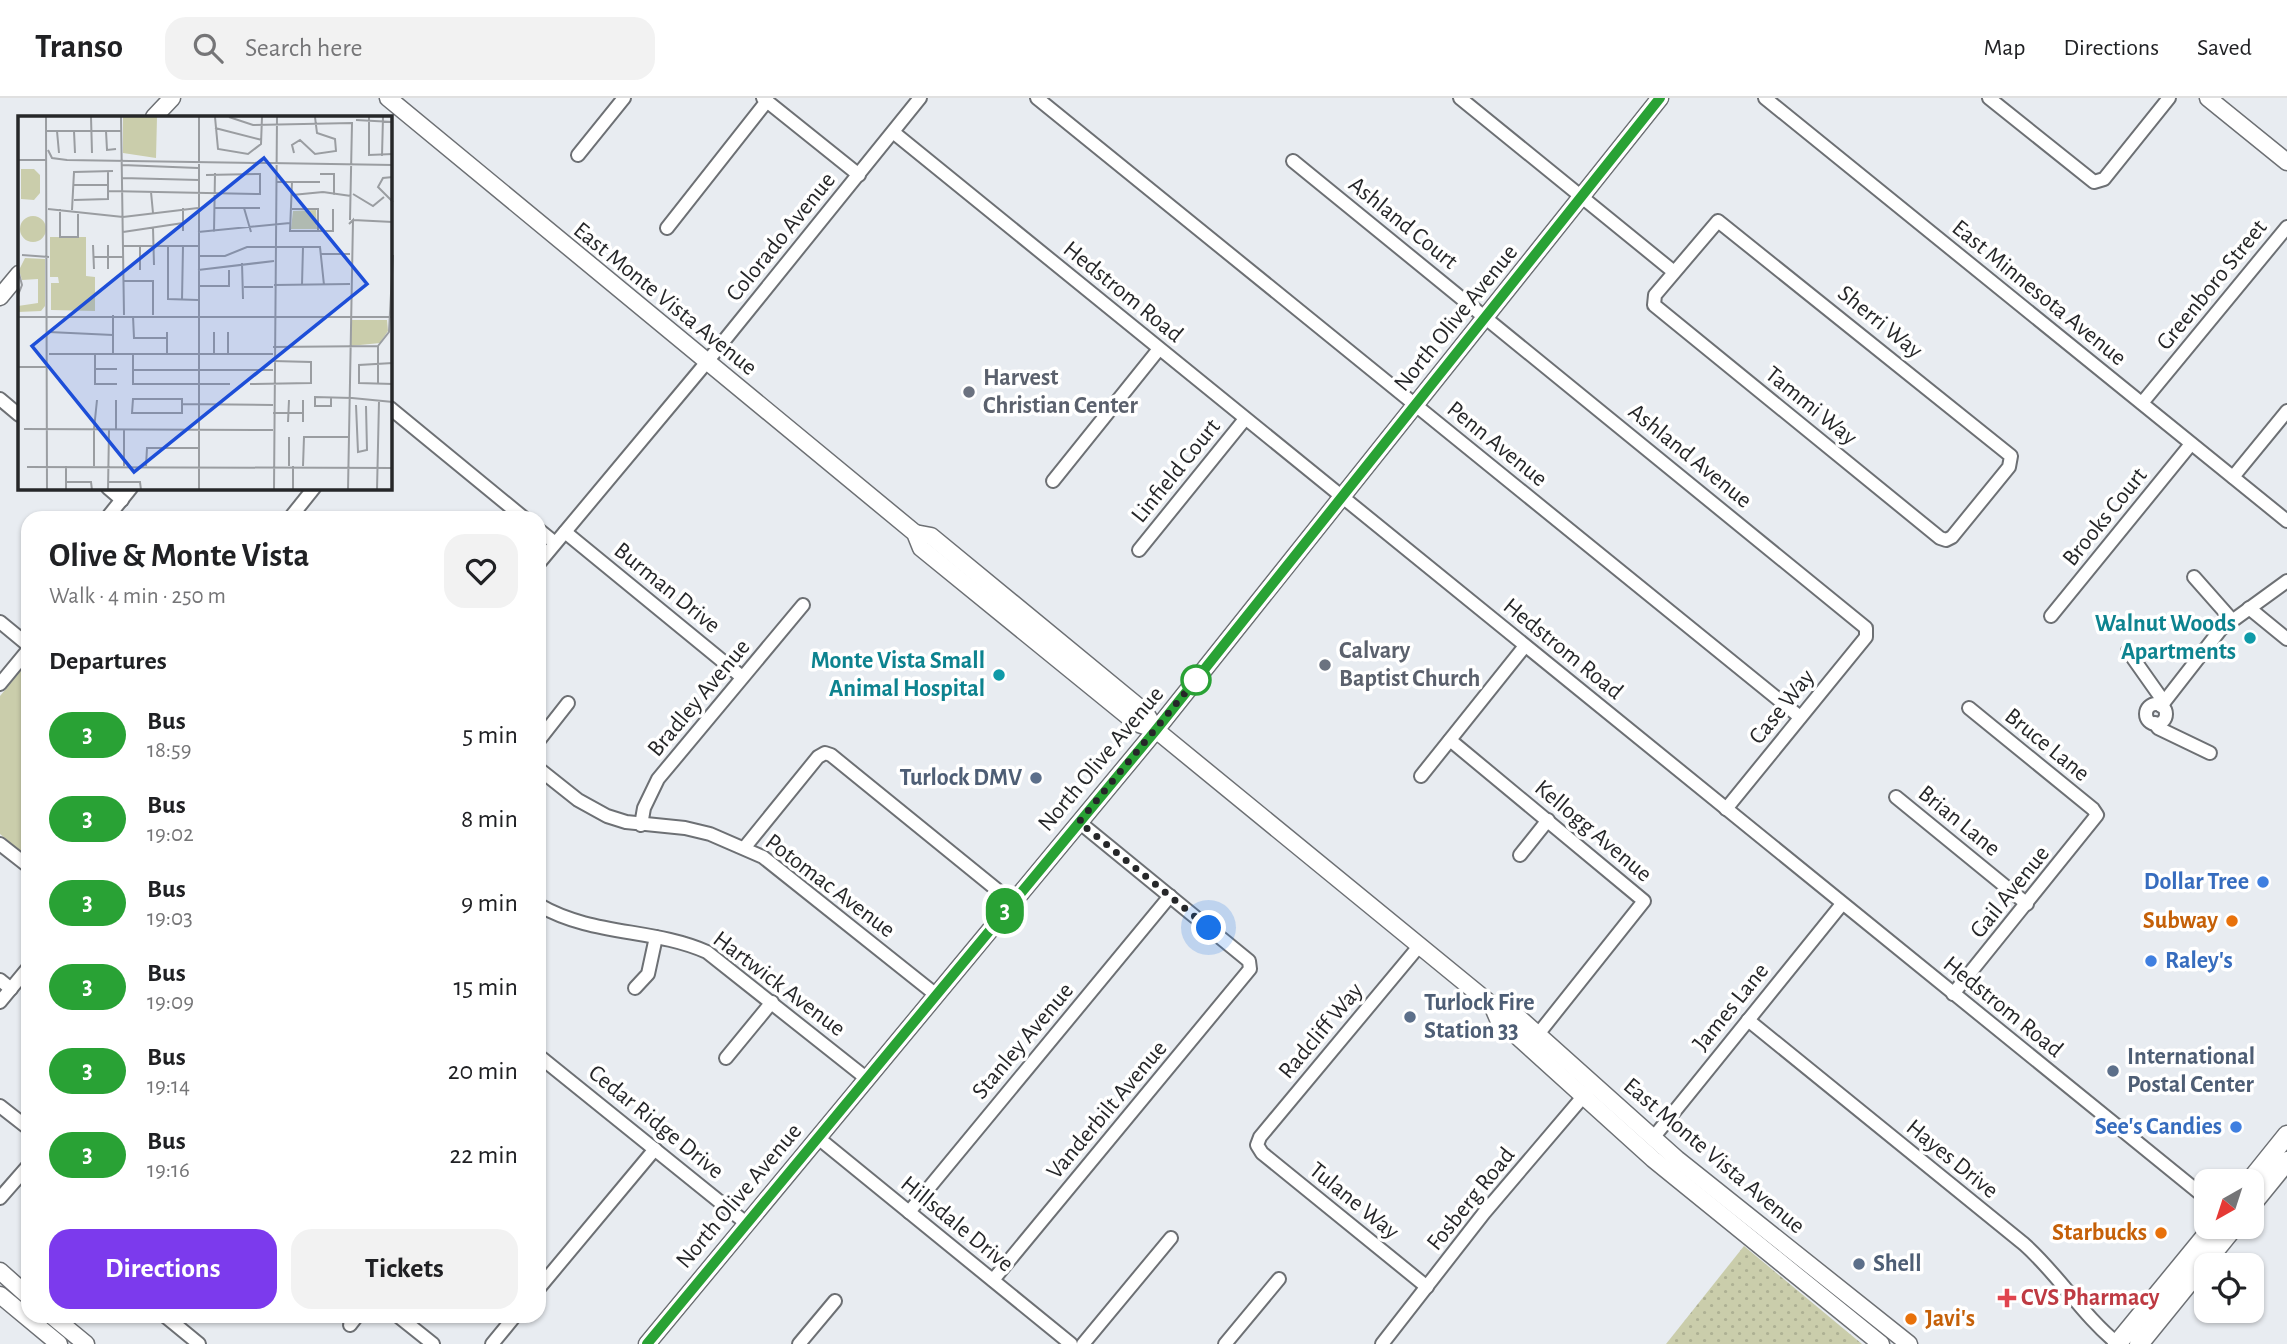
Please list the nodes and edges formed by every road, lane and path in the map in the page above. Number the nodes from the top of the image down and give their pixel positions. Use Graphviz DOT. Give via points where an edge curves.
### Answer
graph roads {
  1 [pos="172,98"];
  2 [pos="388,98"];
  3 [pos="624,98"];
  4 [pos="920,98"];
  5 [pos="1038,98"];
  6 [pos="1460,98"];
  7 [pos="1660,98"];
  8 [pos="1765,98"];
  9 [pos="1989,98"];
  10 [pos="2169,98"];
  11 [pos="2208,98"];
  12 [pos="765,100"];
  13 [pos="155,116"];
  14 [pos="893,132"];
  15 [pos="578,155"];
  16 [pos="1293,161"];
  17 [pos="2287,162"];
  18 [pos="859,175"];
  19 [pos="1582,197"];
  20 [pos="2287,227"];
  21 [pos="667,228"];
  22 [pos="1674,272"];
  23 [pos="18,275"];
  24 [pos="0,297"];
  25 [pos="1485,317"];
  26 [pos="1159,349"];
  27 [pos="706,363"];
  28 [pos="0,399"];
  29 [pos="2142,403"];
  30 [pos="1415,405"];
  31 [pos="392,410"];
  32 [pos="2287,411"];
  33 [pos="18,414"];
  34 [pos="1245,419"];
  35 [pos="2191,444"];
  36 [pos="2233,477"];
  37 [pos="1053,481"];
  38 [pos="111,490"];
  39 [pos="129,490"];
  40 [pos="312,490"];
  41 [pos="1341,497"];
  42 [pos="122,499"];
  43 [pos="113,511"];
  44 [pos="296,511"];
  45 [pos="515,511"];
  46 [pos="2287,521"];
  47 [pos="565,532"];
  48 [pos="915,533"];
  49 [pos="546,536"];
  50 [pos="1946,540"];
  51 [pos="555,543"];
  52 [pos="1139,550"];
  53 [pos="546,554"];
  54 [pos="2194,577"];
  55 [pos="958,578"];
  56 [pos="2287,581"];
  57 [pos="1012,602"];
  58 [pos="803,605"];
  59 [pos="2249,608"];
  60 [pos="2051,616"];
  61 [pos="2232,620"];
  62 [pos="0,622"];
  63 [pos="1867,630"];
  64 [pos="2287,639"];
  65 [pos="21,641"];
  66 [pos="1525,646"];
  67 [pos="2129,651"];
  68 [pos="21,656"];
  69 [pos="742,677"];
  70 [pos="0,684"];
  71 [pos="568,704"];
  72 [pos="2163,704"];
  73 [pos="1969,708"];
  74 [pos="1800,717"];
  75 [pos="1156,730"];
  76 [pos="546,731"];
  77 [pos="1450,740"];
  78 [pos="2210,753"];
  79 [pos="546,774"];
  80 [pos="1421,776"];
  81 [pos="1896,797"];
  82 [pos="1726,808"];
  83 [pos="2097,816"];
  84 [pos="1548,820"];
  85 [pos="1079,822"];
  86 [pos="641,825"];
  87 [pos="0,844"];
  88 [pos="745,847"];
  89 [pos="1520,855"];
  90 [pos="21,860"];
  91 [pos="1170,896"];
  92 [pos="1012,902"];
  93 [pos="1842,904"];
  94 [pos="2027,904"];
  95 [pos="546,908"];
  96 [pos="656,937"];
  97 [pos="1420,945"];
  98 [pos="21,977"];
  99 [pos="0,980"];
  100 [pos="635,988"];
  101 [pos="11,989"];
  102 [pos="1953,994"];
  103 [pos="935,995"];
  104 [pos="0,1002"];
  105 [pos="772,1002"];
  106 [pos="1492,1004"];
  107 [pos="1748,1020"];
  108 [pos="1539,1033"];
  109 [pos="726,1058"];
  110 [pos="546,1062"];
  111 [pos="866,1078"];
  112 [pos="1589,1089"];
  113 [pos="0,1106"];
  114 [pos="21,1122"];
  115 [pos="2287,1136"];
  116 [pos="817,1138"];
  117 [pos="1653,1138"];
  118 [pos="1257,1145"];
  119 [pos="655,1149"];
  120 [pos="2287,1161"];
  121 [pos="2260,1169"];
  122 [pos="21,1174"];
  123 [pos="2194,1189"];
  124 [pos="2264,1189"];
  125 [pos="0,1198"];
  126 [pos="909,1212"];
  127 [pos="746,1223"];
  128 [pos="1171,1238"];
  129 [pos="2203,1239"];
  130 [pos="2224,1239"];
  131 [pos="0,1272"];
  132 [pos="1279,1279"];
  133 [pos="546,1280"];
  134 [pos="993,1280"];
  135 [pos="1427,1287"];
  136 [pos="21,1290"];
  137 [pos="0,1295"];
  138 [pos="835,1301"];
  139 [pos="21,1312"];
  140 [pos="34,1323"];
  141 [pos="60,1323"];
  142 [pos="174,1323"];
  143 [pos="407,1323"];
  144 [pos="510,1323"];
  145 [pos="59,1344"];
  146 [pos="86,1344"];
  147 [pos="199,1344"];
  148 [pos="433,1344"];
  149 [pos="492,1344"];
  150 [pos="647,1344"];
  151 [pos="799,1344"];
  152 [pos="1071,1344"];
  153 [pos="1083,1344"];
  154 [pos="1225,1344"];
  155 [pos="1382,1344"];
  156 [pos="1881,1344"];
  157 [pos="1909,1344"];
  158 [pos="2118,1344"];
  159 [pos="2139,1344"];
  1 -- 13 [label="main road"];
  2 -- 27 [label="main road, East Monte Vista Avenue"];
  3 -- 15 [label="street"];
  4 -- 14 [label="street, Colorado Avenue"];
  5 -- 30 [label="street, Penn Avenue"];
  6 -- 19 [label="street"];
  7 -- 19 [label="main road, North Olive Avenue"];
  8 -- 29 [label="street, East Minnesota Avenue"];
  9 -- 10 [label="street" via="2094,182 2104,179"];
  11 -- 17 [label="main road"];
  12 -- 18 [label="street"];
  12 -- 21 [label="street"];
  14 -- 18 [label="street, Colorado Avenue"];
  14 -- 26 [label="street, Hedstrom Road"];
  16 -- 25 [label="street, Ashland Court"];
  18 -- 27 [label="street, Colorado Avenue"];
  19 -- 22 [label="street"];
  19 -- 25 [label="main road, North Olive Avenue"];
  20 -- 29 [label="street, Greenboro Street"];
  22 -- 50 [label="street, Tammi Way" via="1653,302 1657,308"];
  22 -- 50 [label="street, Sherri Way" via="1718,221 2012,459"];
  23 -- 24 [label="main road"];
  25 -- 30 [label="main road, North Olive Avenue"];
  25 -- 63 [label="street, Ashland Avenue"];
  26 -- 34 [label="street, Hedstrom Road"];
  26 -- 37 [label="street"];
  27 -- 47 [label="street, Colorado Avenue"];
  27 -- 48 [label="main road, East Monte Vista Avenue"];
  28 -- 33 [label="street"];
  29 -- 35 [label="street, East Minnesota Avenue"];
  30 -- 41 [label="main road, North Olive Avenue"];
  30 -- 74 [label="street, Penn Avenue"];
  31 -- 45 [label="street"];
  32 -- 36 [label="street"];
  34 -- 41 [label="street, Hedstrom Road"];
  34 -- 52 [label="street, Linfield Court"];
  35 -- 36 [label="street, East Minnesota Avenue"];
  35 -- 60 [label="street, Brooks Court"];
  36 -- 46 [label="street, East Minnesota Avenue"];
  38 -- 42 [label="street"];
  39 -- 42 [label="street"];
  40 -- 44 [label="street"];
  41 -- 66 [label="street, Hedstrom Road"];
  41 -- 75 [label="main road, North Olive Avenue"];
  42 -- 43 [label="street"];
  47 -- 51 [label="street, Colorado Avenue"];
  47 -- 69 [label="street, Burman Drive"];
  48 -- 55 [label="main road, East Monte Vista Avenue" via="921,548"];
  48 -- 57 [label="main road, East Monte Vista Avenue" via="931,536"];
  49 -- 51 [label="street"];
  51 -- 53 [label="street, Colorado Avenue"];
  54 -- 61 [label="street"];
  55 -- 57 [label="main road" via="967,575"];
  55 -- 75 [label="main road, East Monte Vista Avenue" via="1136,723"];
  56 -- 59 [label="street"];
  57 -- 75 [label="main road, East Monte Vista Avenue" via="1146,712"];
  58 -- 69 [label="street, Bradley Avenue"];
  59 -- 61 [label="street"];
  59 -- 64 [label="street"];
  61 -- 72 [label="street"];
  62 -- 65 [label="street"];
  63 -- 74 [label="street, Case Way"];
  66 -- 77 [label="street"];
  66 -- 82 [label="street, Hedstrom Road"];
  67 -- 72 [label="street"];
  68 -- 70 [label="street"];
  69 -- 86 [label="street, Bradley Avenue" via="658,779"];
  71 -- 76 [label="street"];
  72 -- 78 [label="street" via="2165,717 2155,723 2158,728"];
  73 -- 83 [label="street, Bruce Lane"];
  74 -- 82 [label="street, Case Way"];
  75 -- 85 [label="main road, North Olive Avenue"];
  75 -- 97 [label="main road, East Monte Vista Avenue"];
  77 -- 80 [label="street"];
  77 -- 84 [label="street, Kellogg Avenue"];
  79 -- 86 [label="street, Potomac Avenue" via="589,807"];
  81 -- 94 [label="street, Brian Lane"];
  82 -- 93 [label="street, Hedstrom Road"];
  83 -- 94 [label="street, Gail Avenue"];
  84 -- 89 [label="street"];
  84 -- 108 [label="street, Kellogg Avenue" via="1644,901"];
  85 -- 91 [label="street"];
  85 -- 92 [label="main road, North Olive Avenue"];
  86 -- 88 [label="street, Potomac Avenue" via="685,828"];
  87 -- 90 [label="street"];
  88 -- 92 [label="street" via="825,753"];
  88 -- 103 [label="street, Potomac Avenue" via="793,878"];
  91 -- 126 [label="street, Stanley Avenue"];
  91 -- 134 [label="street, Vanderbilt Avenue" via="1251,966"];
  92 -- 103 [label="main road, North Olive Avenue"];
  93 -- 102 [label="street, Hedstrom Road"];
  93 -- 107 [label="street, James Lane"];
  94 -- 102 [label="street, Gail Avenue"];
  95 -- 96 [label="street, Hartwick Avenue" via="590,927"];
  96 -- 100 [label="street" via="649,974"];
  96 -- 105 [label="street, Hartwick Avenue" via="707,952"];
  97 -- 106 [label="main road, East Monte Vista Avenue"];
  97 -- 118 [label="street, Radcliff Way"];
  98 -- 101 [label="street"];
  99 -- 101 [label="street"];
  101 -- 104 [label="street"];
  102 -- 123 [label="street, Hedstrom Road"];
  103 -- 111 [label="main road, North Olive Avenue"];
  105 -- 109 [label="street"];
  105 -- 111 [label="street, Hartwick Avenue"];
  106 -- 108 [label="main road, East Monte Vista Avenue" via="1507,1007"];
  106 -- 112 [label="main road, East Monte Vista Avenue" via="1498,1019"];
  107 -- 117 [label="street, James Lane"];
  107 -- 158 [label="street, Hayes Drive" via="2032,1251 2092,1322"];
  108 -- 112 [label="main road, East Monte Vista Avenue"];
  110 -- 119 [label="street, Cedar Ridge Drive"];
  111 -- 116 [label="main road, North Olive Avenue"];
  112 -- 117 [label="main road, East Monte Vista Avenue"];
  112 -- 135 [label="street, Fosberg Road"];
  112 -- 156 [label="main road, East Monte Vista Avenue" via="1662,1166"];
  113 -- 114 [label="street"];
  115 -- 121 [label="main road"];
  116 -- 126 [label="street, Hillsdale Drive"];
  116 -- 127 [label="main road, North Olive Avenue"];
  117 -- 157 [label="main road, East Monte Vista Avenue"];
  118 -- 135 [label="street, Tulane Way"];
  119 -- 127 [label="street, Cedar Ridge Drive"];
  119 -- 133 [label="street"];
  120 -- 124 [label="main road"];
  122 -- 125 [label="street"];
  126 -- 134 [label="street, Hillsdale Drive"];
  127 -- 150 [label="main road, North Olive Avenue"];
  128 -- 153 [label="street"];
  129 -- 158 [label="main road"];
  130 -- 159 [label="main road"];
  131 -- 136 [label="main road"];
  132 -- 154 [label="street"];
  134 -- 152 [label="street, Hillsdale Drive"];
  135 -- 155 [label="street, Fosberg Road"];
  137 -- 139 [label="main road"];
  138 -- 151 [label="street"];
  140 -- 145 [label="main road"];
  141 -- 146 [label="main road"];
  142 -- 147 [label="street"];
  143 -- 148 [label="street"];
  144 -- 149 [label="street"];
}
